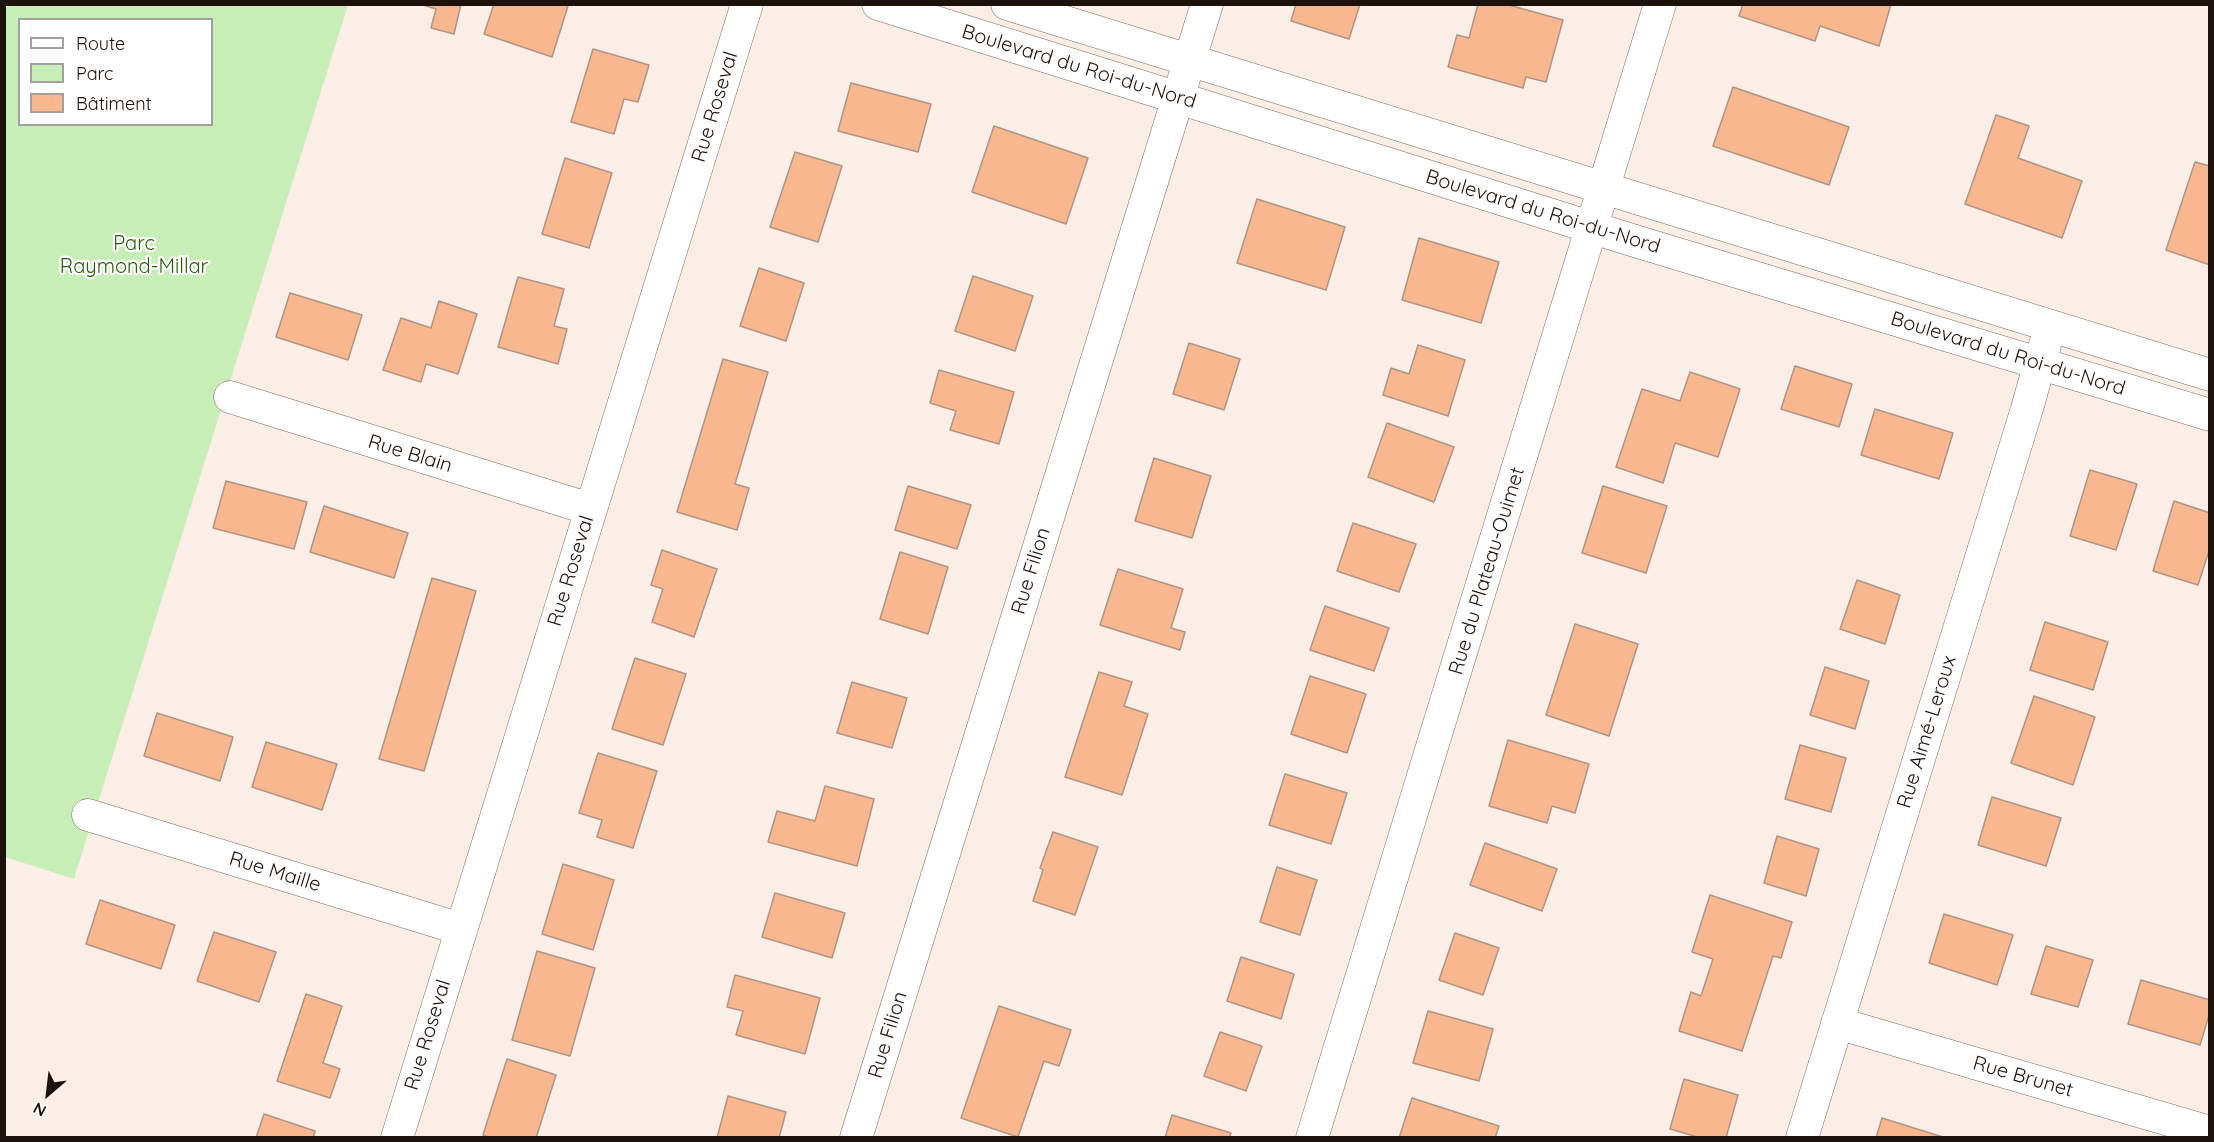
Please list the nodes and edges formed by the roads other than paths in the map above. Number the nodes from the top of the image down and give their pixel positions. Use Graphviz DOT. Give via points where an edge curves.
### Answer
graph roads {
  1 [pos="747,4"];
  2 [pos="878,4"];
  3 [pos="1007,4"];
  4 [pos="1207,4"];
  5 [pos="1660,4"];
  6 [pos="1189,60"];
  7 [pos="1177,98"];
  8 [pos="1604,189"];
  9 [pos="1592,227"];
  10 [pos="2050,327"];
  11 [pos="2040,364"];
  12 [pos="2210,375"];
  13 [pos="230,397"];
  14 [pos="2210,415"];
  15 [pos="590,509"];
  16 [pos="88,815"];
  17 [pos="461,929"];
  18 [pos="1837,1023"];
  19 [pos="2210,1132"];
  20 [pos="397,1137"];
  21 [pos="856,1137"];
  22 [pos="1312,1137"];
  23 [pos="1802,1137"];
  1 -- 15 [label="street, Rue Roseval"];
  2 -- 7 [label="street, Boulevard du Roi-du-Nord"];
  3 -- 6 [label="street, Boulevard du Roi-du-Nord"];
  4 -- 6 [label="street, Rue Filion"];
  5 -- 8 [label="street, Rue du Plateau-Ouimet"];
  6 -- 7 [label="street, Rue Filion"];
  6 -- 8 [label="street, Boulevard du Roi-du-Nord"];
  7 -- 9 [label="street, Boulevard du Roi-du-Nord"];
  7 -- 21 [label="street, Rue Filion"];
  8 -- 9 [label="street, Rue du Plateau-Ouimet"];
  8 -- 10 [label="street, Boulevard du Roi-du-Nord"];
  9 -- 11 [label="street, Boulevard du Roi-du-Nord"];
  9 -- 22 [label="street, Rue du Plateau-Ouimet"];
  10 -- 11 [label="street, Rue Aimé-Leroux"];
  10 -- 12 [label="street, Boulevard du Roi-du-Nord"];
  11 -- 14 [label="street, Boulevard du Roi-du-Nord"];
  11 -- 18 [label="street, Rue Aimé-Leroux"];
  13 -- 15 [label="street, Rue Blain"];
  15 -- 17 [label="street, Rue Roseval"];
  16 -- 17 [label="street, Rue Maille"];
  17 -- 20 [label="street, Rue Roseval"];
  18 -- 19 [label="street, Rue Brunet"];
  18 -- 23 [label="street, Rue Aimé-Leroux"];
}
